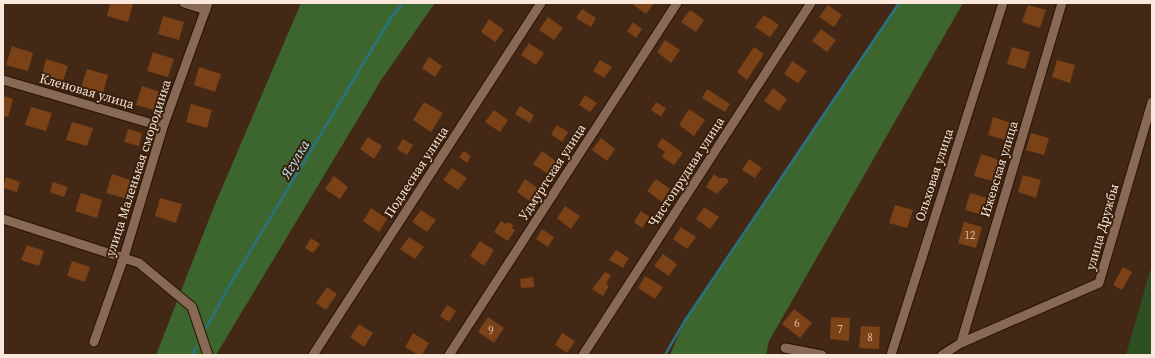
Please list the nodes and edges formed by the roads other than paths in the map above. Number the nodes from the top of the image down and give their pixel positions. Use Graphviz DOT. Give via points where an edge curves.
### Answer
graph roads {
  1 [pos="184,3"];
  2 [pos="541,3"];
  3 [pos="677,3"];
  4 [pos="811,3"];
  5 [pos="1003,3"];
  6 [pos="1062,3"];
  7 [pos="207,7"];
  8 [pos="3,80"];
  9 [pos="1152,102"];
  10 [pos="163,127"];
  11 [pos="3,218"];
  12 [pos="124,257"];
  13 [pos="94,342"];
  14 [pos="961,343"];
  15 [pos="785,348"];
  16 [pos="208,355"];
  17 [pos="313,355"];
  18 [pos="449,355"];
  19 [pos="583,355"];
  20 [pos="822,355"];
  21 [pos="891,355"];
  22 [pos="942,355"];
  1 -- 7 [label="street"];
  2 -- 17 [label="street, Подлесная улица"];
  3 -- 18 [label="street, Удмуртская улица"];
  4 -- 19 [label="street, Чистопрудная улица"];
  5 -- 21 [label="street, Ольховая улица"];
  6 -- 14 [label="street, Ижевская улица"];
  7 -- 10 [label="street, улица Маленькая смородинка"];
  8 -- 10 [label="street, Кленовая улица"];
  9 -- 14 [label="street, улица Дружбы" via="1099,283"];
  10 -- 12 [label="street, улица Маленькая смородинка"];
  11 -- 12 [label="street"];
  12 -- 13 [label="street, улица Маленькая смородинка"];
  12 -- 16 [label="street" via="139,263 192,308"];
  14 -- 22 [label="street"];
  15 -- 20 [label="street"];
}
